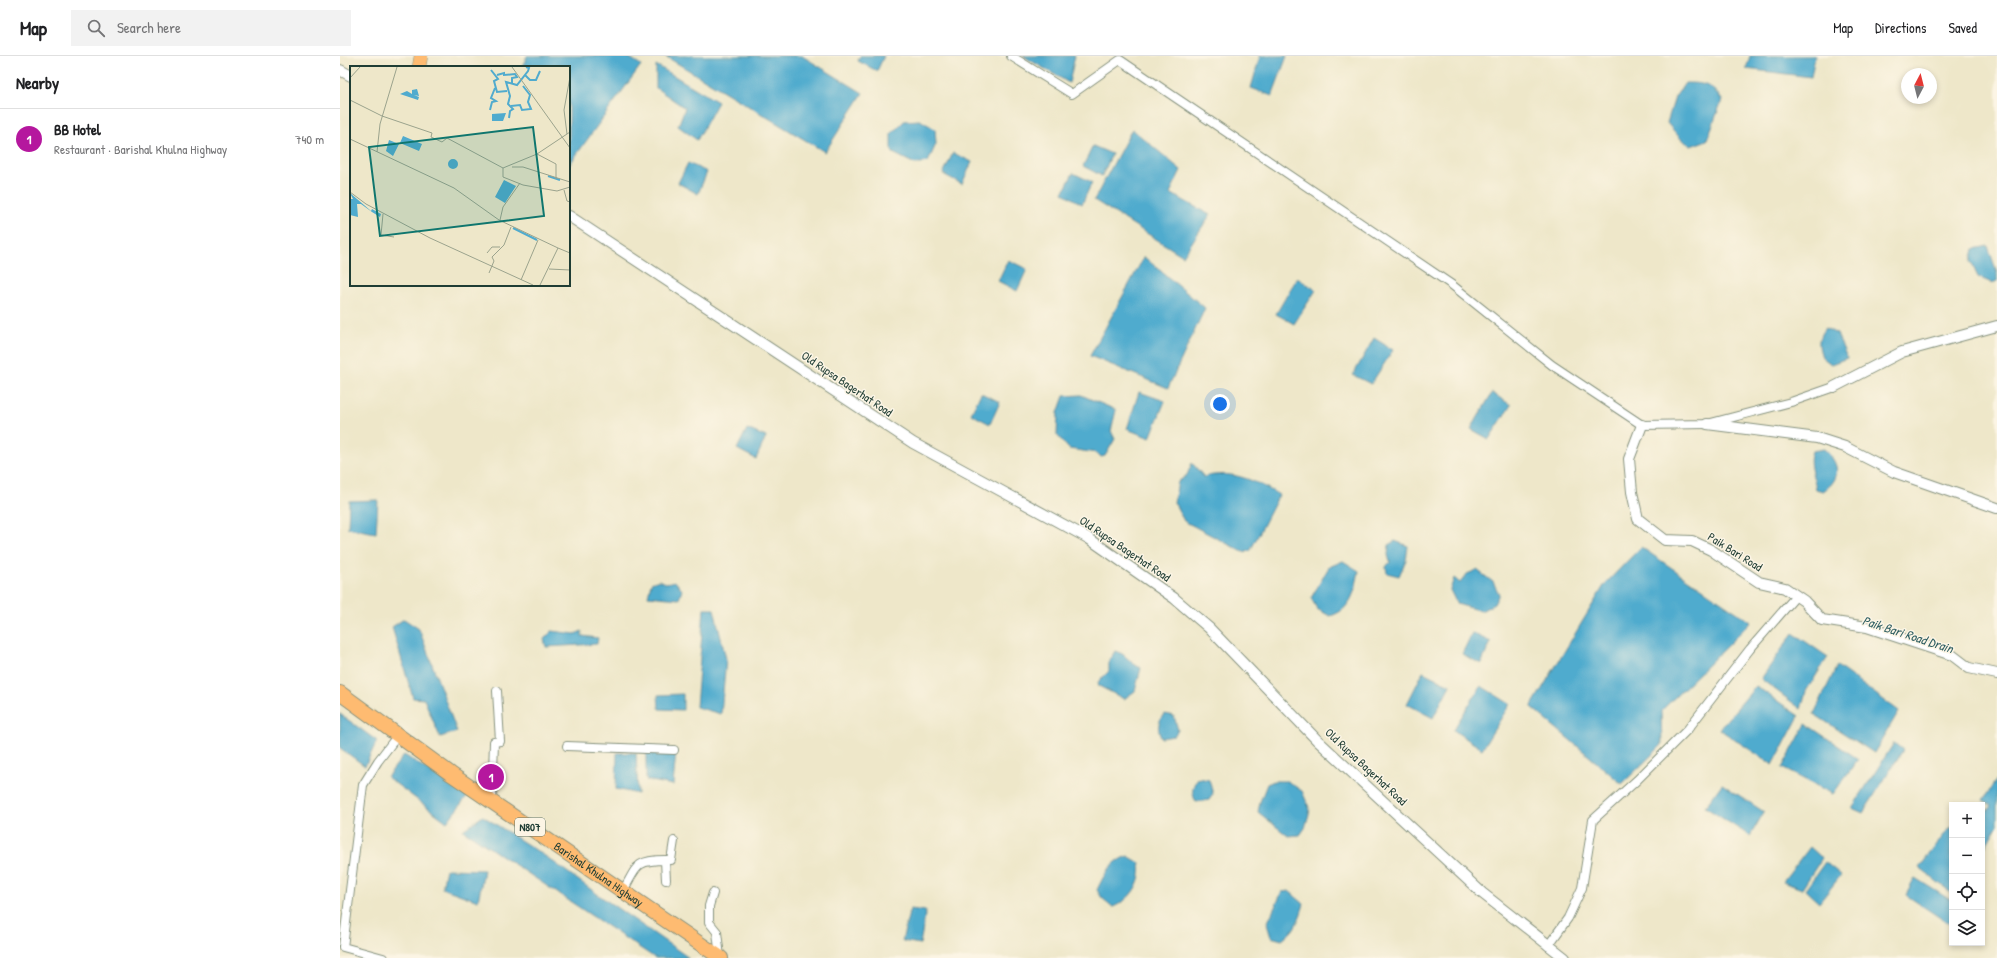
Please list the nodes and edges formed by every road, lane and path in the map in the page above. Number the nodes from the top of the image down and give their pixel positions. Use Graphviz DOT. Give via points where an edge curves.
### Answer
graph roads {
  1 [pos="421,56"];
  2 [pos="1011,56"];
  3 [pos="419,66"];
  4 [pos="340,70"];
  5 [pos="350,75"];
  6 [pos="570,217"];
  7 [pos="1997,326"];
  8 [pos="1834,387"];
  9 [pos="1707,424"];
  10 [pos="1642,425"];
  11 [pos="1997,508"];
  12 [pos="1796,596"];
  13 [pos="1997,674"];
  14 [pos="497,691"];
  15 [pos="340,693"];
  16 [pos="398,735"];
  17 [pos="567,746"];
  18 [pos="674,750"];
  19 [pos="492,802"];
  20 [pos="674,841"];
  21 [pos="665,860"];
  22 [pos="666,880"];
  23 [pos="623,891"];
  24 [pos="713,893"];
  25 [pos="1548,946"];
  26 [pos="720,957"];
  27 [pos="383,958"];
  28 [pos="1565,958"];
  1 -- 3 [label="main road"];
  2 -- 10 [label="street" via="1072,94 1120,60 1452,285 1552,365"];
  4 -- 5 [label="street"];
  6 -- 25 [label="street, Old Rupsa Bagerhat Road" via="913,443 1088,538 1174,598 1208,628 1316,740 1482,893"];
  7 -- 8 [label="street" via="1902,352"];
  8 -- 9 [label="street" via="1791,402"];
  9 -- 10 [label="street"];
  9 -- 11 [label="street" via="1817,438 1845,447 1894,472"];
  10 -- 12 [label="street, Paik Bari Road" via="1629,459 1638,519 1665,540 1692,541 1711,550 1760,582 1784,588"];
  12 -- 13 [label="street, Paik Bari Road" via="1822,620 1867,627 1952,655 1969,668"];
  12 -- 25 [label="street" via="1750,649 1688,729 1593,820 1582,888 1568,918"];
  14 -- 19 [label="street" via="500,741 494,742"];
  15 -- 16 [label="highway, Barishal Khulna Highway / N807"];
  16 -- 19 [label="highway, Barishal Khulna Highway / N807"];
  16 -- 27 [label="street" via="363,786 343,947"];
  17 -- 18 [label="street"];
  19 -- 23 [label="highway, Barishal Khulna Highway / N807"];
  20 -- 21 [label="street" via="671,860"];
  21 -- 22 [label="street"];
  21 -- 23 [label="street" via="647,860 639,864"];
  23 -- 26 [label="highway, Barishal Khulna Highway / N807"];
  24 -- 26 [label="street" via="709,906 709,922 717,932"];
  25 -- 28 [label="street, Old Rupsa Bagerhat Road"];
}
